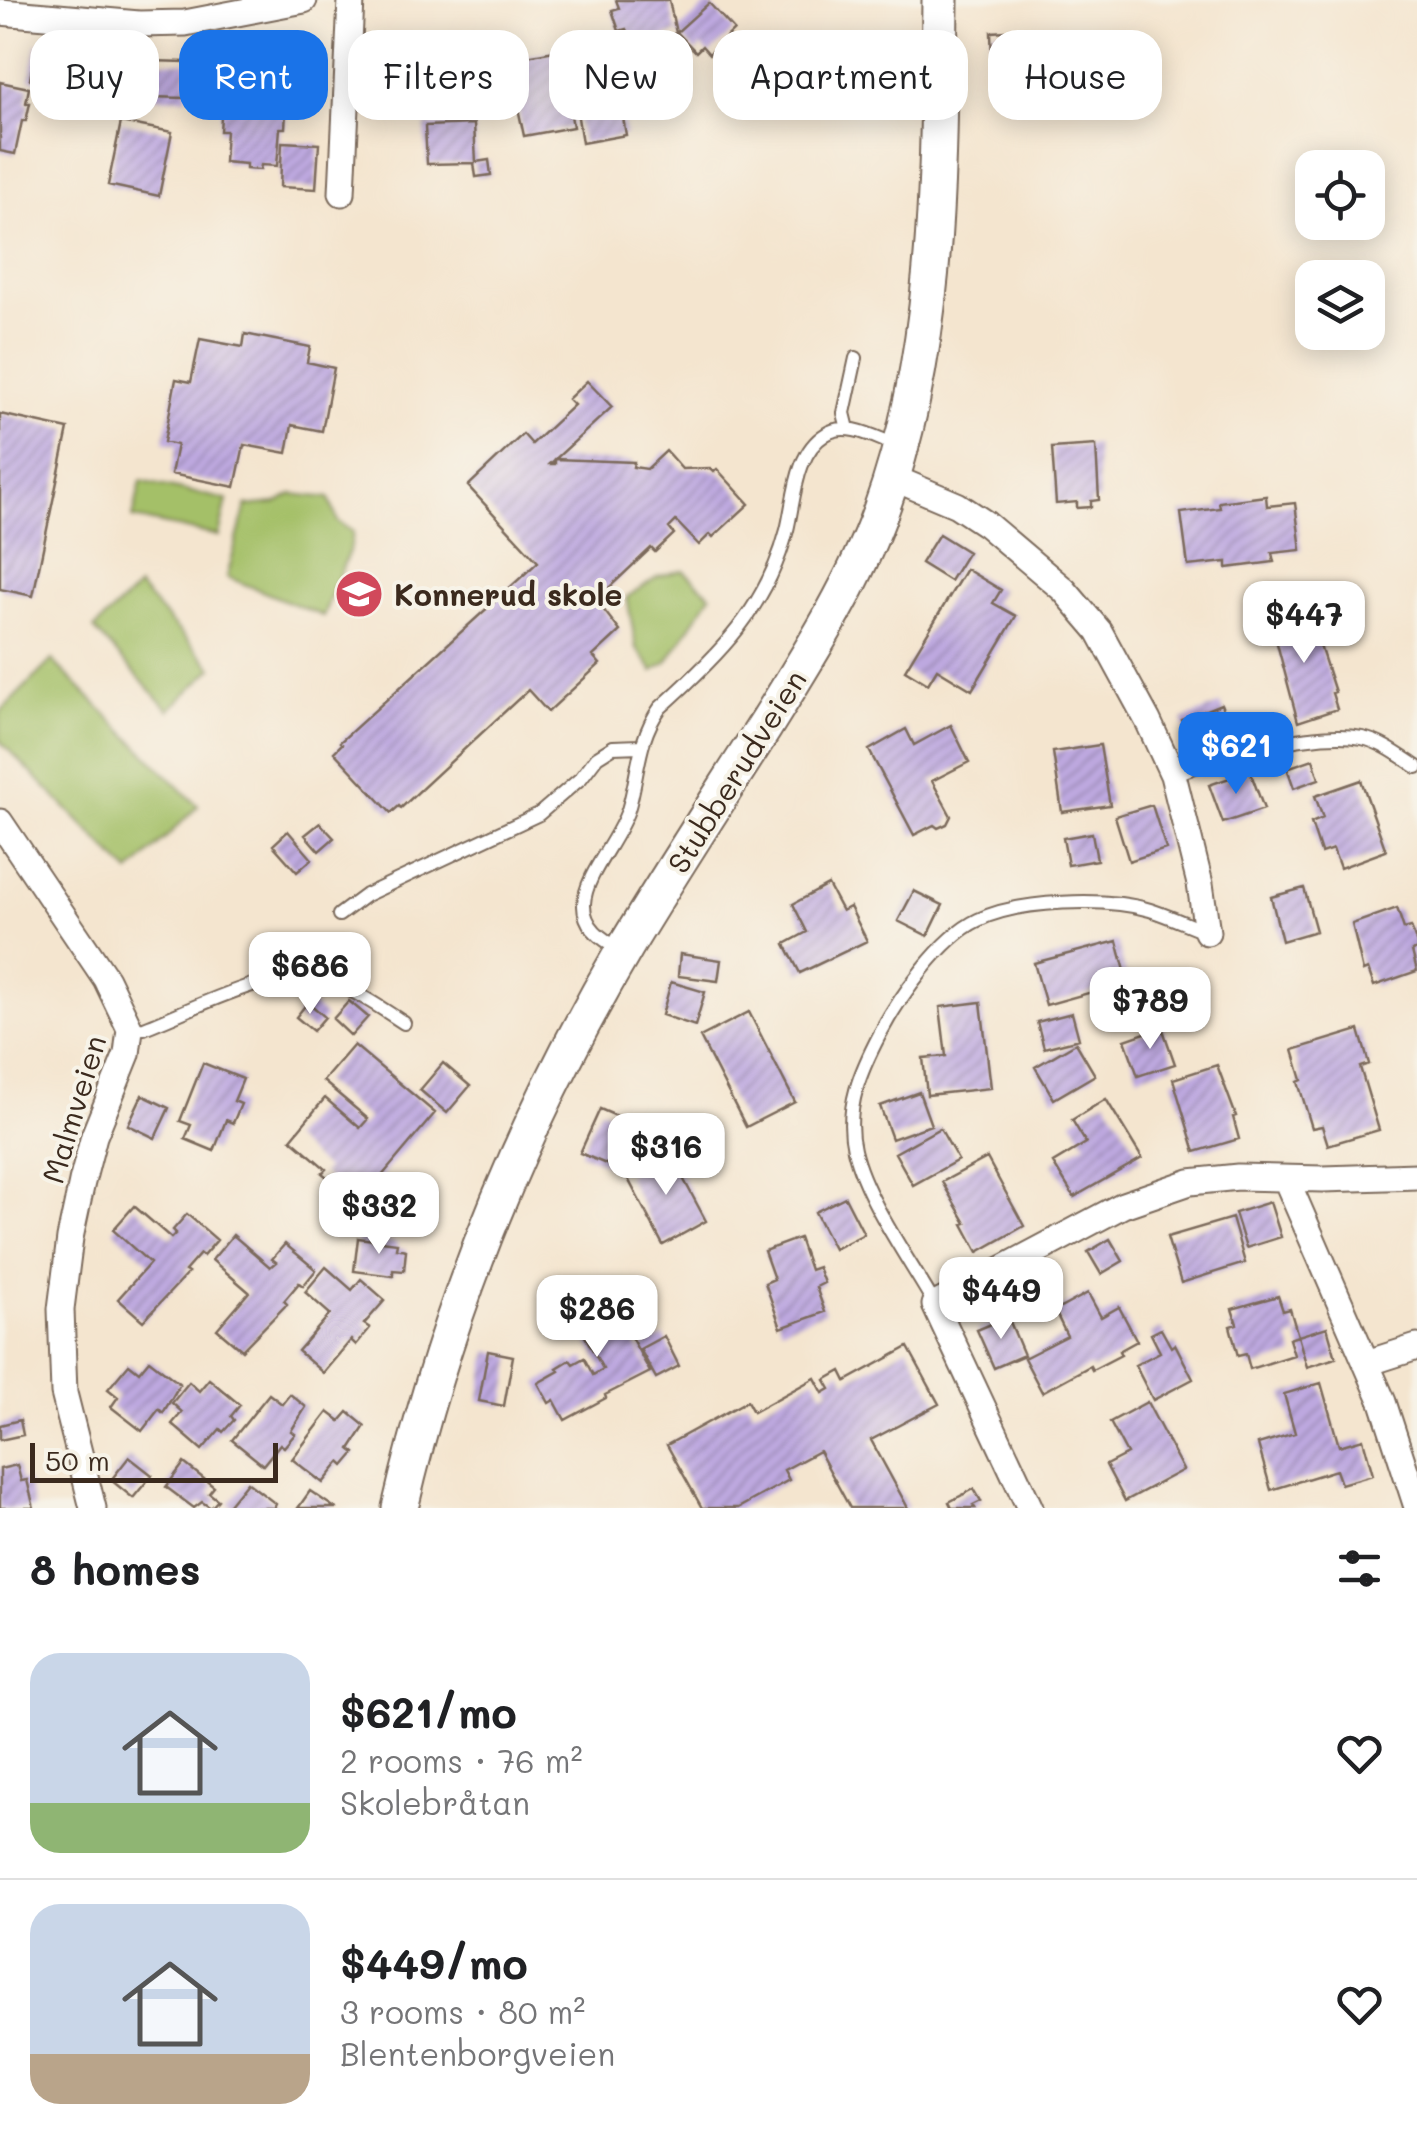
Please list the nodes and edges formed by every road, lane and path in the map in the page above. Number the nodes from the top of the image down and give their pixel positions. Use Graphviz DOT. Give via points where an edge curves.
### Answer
graph roads {
  1 [pos="304,0"];
  2 [pos="352,0"];
  3 [pos="940,0"];
  4 [pos="0,12"];
  5 [pos="342,194"];
  6 [pos="856,358"];
  7 [pos="848,428"];
  8 [pos="896,462"];
  9 [pos="640,746"];
  10 [pos="1417,767"];
  11 [pos="1173,776"];
  12 [pos="0,822"];
  13 [pos="339,915"];
  14 [pos="1207,932"];
  15 [pos="624,950"];
  16 [pos="404,1023"];
  17 [pos="130,1029"];
  18 [pos="1417,1176"];
  19 [pos="1286,1179"];
  20 [pos="935,1305"];
  21 [pos="1417,1347"];
  22 [pos="1367,1363"];
  23 [pos="93,1508"];
  24 [pos="400,1508"];
  25 [pos="1030,1508"];
  26 [pos="1417,1508"];
  1 -- 4 [label="street" via="185,23"];
  2 -- 5 [label="street"];
  3 -- 8 [label="main road, Stubberudveien" via="935,228 920,352"];
  6 -- 7 [label="lane" via="844,413"];
  7 -- 8 [label="lane"];
  7 -- 9 [label="lane" via="811,445 775,569 734,638 660,708"];
  8 -- 11 [label="street" via="986,524 1064,590 1098,630"];
  8 -- 15 [label="main road, Stubberudveien" via="854,572 824,628"];
  9 -- 13 [label="lane" via="613,747 539,814 366,895"];
  9 -- 15 [label="lane" via="628,811 583,902 605,942"];
  10 -- 11 [label="lane" via="1364,738 1335,736 1296,740"];
  11 -- 14 [label="street"];
  12 -- 17 [label="street, Malmveien" via="106,979"];
  14 -- 20 [label="lane" via="1147,909 1087,902 1007,909 975,920 932,960 889,1017 854,1090 853,1149"];
  15 -- 24 [label="main road, Stubberudveien" via="533,1121 470,1269"];
  16 -- 17 [label="lane" via="300,975 260,982"];
  17 -- 23 [label="street, Malmveien" via="82,1182 61,1309 64,1393"];
  18 -- 19 [label="street"];
  19 -- 20 [label="street" via="1238,1177 1159,1191"];
  19 -- 22 [label="street"];
  20 -- 25 [label="street"];
  21 -- 22 [label="street"];
  22 -- 26 [label="street"];
}
